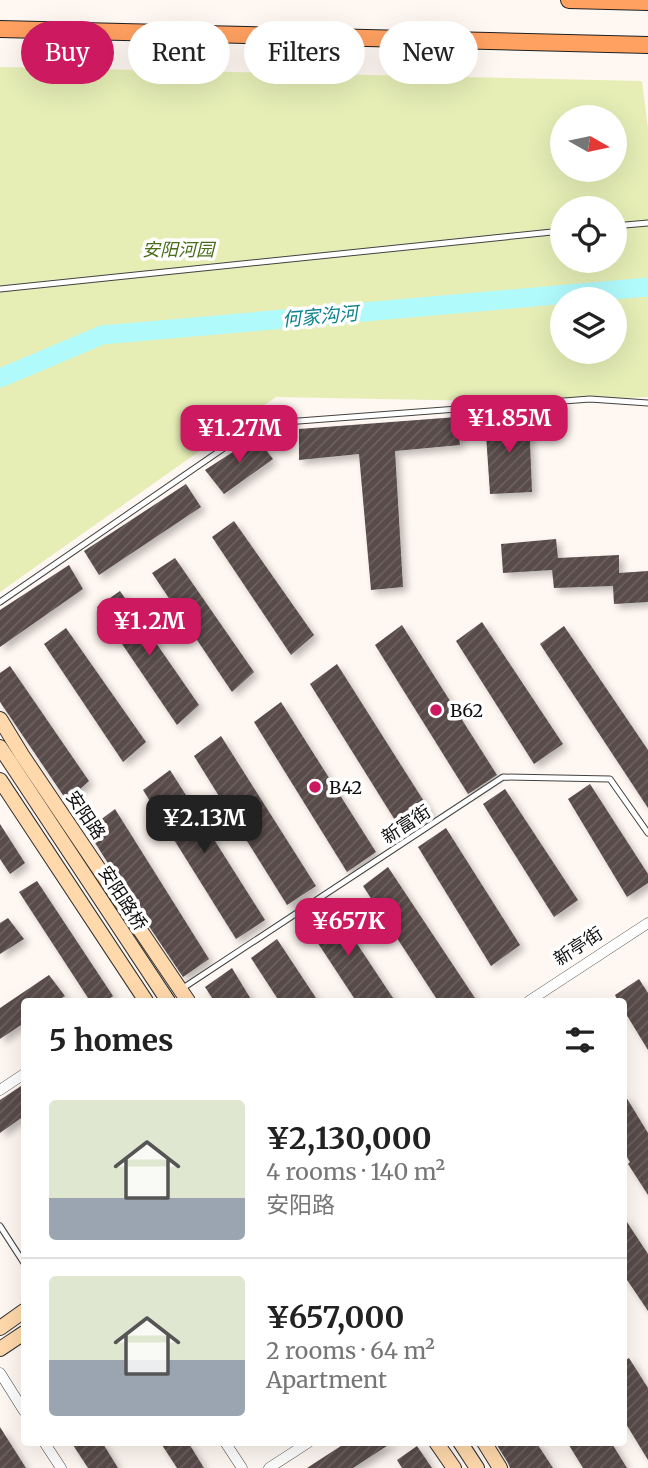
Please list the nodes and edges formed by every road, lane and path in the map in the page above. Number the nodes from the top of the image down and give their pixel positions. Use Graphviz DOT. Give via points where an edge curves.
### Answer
graph roads {
  1 [pos="569,0"];
  2 [pos="648,2"];
  3 [pos="0,29"];
  4 [pos="648,45"];
  5 [pos="648,223"];
  6 [pos="627,225"];
  7 [pos="550,232"];
  8 [pos="0,289"];
  9 [pos="648,403"];
  10 [pos="0,602"];
  11 [pos="0,719"];
  12 [pos="0,747"];
  13 [pos="0,780"];
  14 [pos="648,833"];
  15 [pos="648,923"];
  16 [pos="184,995"];
  17 [pos="140,998"];
  18 [pos="166,998"];
  19 [pos="533,998"];
  20 [pos="21,1076"];
  21 [pos="0,1090"];
  22 [pos="0,1226"];
  23 [pos="21,1259"];
  24 [pos="21,1313"];
  25 [pos="0,1328"];
  26 [pos="21,1335"];
  27 [pos="0,1349"];
  28 [pos="0,1373"];
  29 [pos="21,1406"];
  30 [pos="47,1446"];
  31 [pos="228,1446"];
  32 [pos="303,1446"];
  33 [pos="439,1446"];
  34 [pos="463,1446"];
  35 [pos="486,1446"];
  36 [pos="61,1468"];
  37 [pos="242,1468"];
  38 [pos="269,1468"];
  39 [pos="454,1468"];
  40 [pos="477,1468"];
  41 [pos="500,1468"];
  1 -- 2 [label="main road"];
  3 -- 4 [label="main road"];
  5 -- 6 [label="lane"];
  7 -- 8 [label="lane"];
  9 -- 10 [label="lane" via="590,400 259,425"];
  11 -- 16 [label="main road, 安阳路"];
  12 -- 18 [label="main road, 安阳路桥"];
  13 -- 17 [label="main road"];
  14 -- 16 [label="lane, 新富街" via="610,779 503,777"];
  15 -- 19 [label="street, 新亭街"];
  20 -- 21 [label="street"];
  22 -- 23 [label="lane"];
  24 -- 25 [label="main road"];
  26 -- 27 [label="main road"];
  28 -- 29 [label="street"];
  30 -- 36 [label="street"];
  31 -- 37 [label="street"];
  32 -- 38 [label="street"];
  33 -- 39 [label="main road"];
  34 -- 40 [label="main road"];
  35 -- 41 [label="main road"];
}
